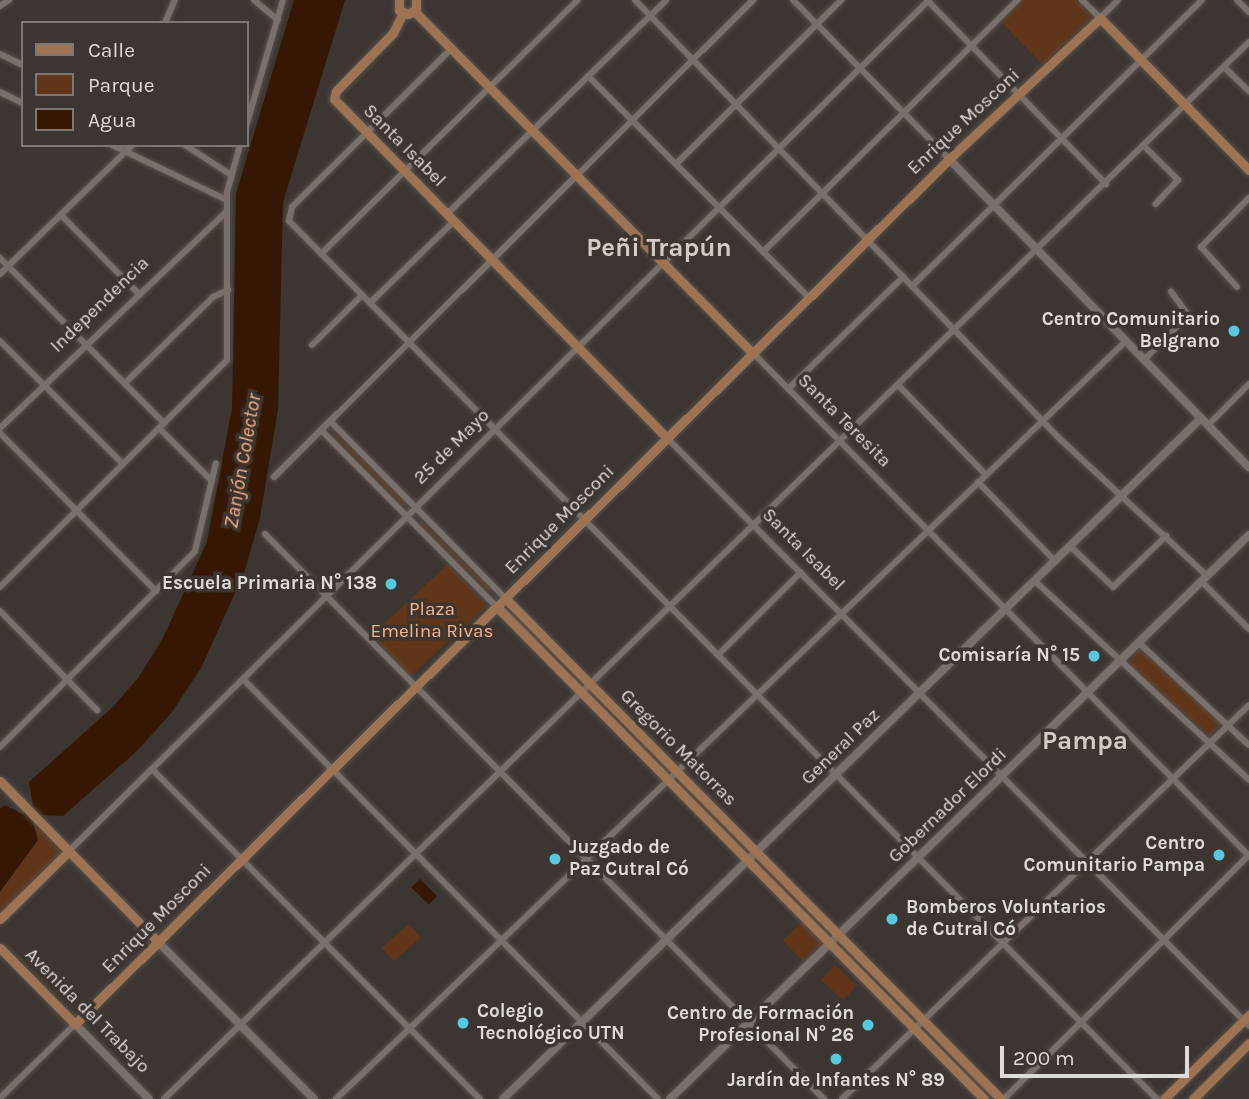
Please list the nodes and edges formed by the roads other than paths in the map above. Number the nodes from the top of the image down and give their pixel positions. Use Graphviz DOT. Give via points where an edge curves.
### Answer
graph roads {
  1 [pos="9,0"];
  2 [pos="175,0"];
  3 [pos="254,0"];
  4 [pos="283,0"];
  5 [pos="398,0"];
  6 [pos="416,0"];
  7 [pos="578,0"];
  8 [pos="635,0"];
  9 [pos="666,0"];
  10 [pos="753,0"];
  11 [pos="793,0"];
  12 [pos="841,0"];
  13 [pos="928,0"];
  14 [pos="1018,0"];
  15 [pos="1082,0"];
  16 [pos="1118,0"];
  17 [pos="1202,0"];
  18 [pos="1237,0"];
  19 [pos="0,6"];
  20 [pos="414,11"];
  21 [pos="1249,12"];
  22 [pos="403,13"];
  23 [pos="650,16"];
  24 [pos="1100,18"];
  25 [pos="278,20"];
  26 [pos="166,21"];
  27 [pos="817,24"];
  28 [pos="1249,42"];
  29 [pos="972,46"];
  30 [pos="451,49"];
  31 [pos="0,54"];
  32 [pos="693,60"];
  33 [pos="1141,60"];
  34 [pos="21,64"];
  35 [pos="1224,66"];
  36 [pos="860,68"];
  37 [pos="588,76"];
  38 [pos="489,87"];
  39 [pos="1249,91"];
  40 [pos="0,92"];
  41 [pos="1018,94"];
  42 [pos="21,102"];
  43 [pos="736,104"];
  44 [pos="1186,106"];
  45 [pos="904,113"];
  46 [pos="248,120"];
  47 [pos="632,120"];
  48 [pos="532,131"];
  49 [pos="367,133"];
  50 [pos="1061,138"];
  51 [pos="116,147"];
  52 [pos="130,147"];
  53 [pos="188,147"];
  54 [pos="239,147"];
  55 [pos="1145,147"];
  56 [pos="779,148"];
  57 [pos="126,152"];
  58 [pos="949,159"];
  59 [pos="676,164"];
  60 [pos="1249,170"];
  61 [pos="405,172"];
  62 [pos="231,175"];
  63 [pos="577,176"];
  64 [pos="1107,184"];
  65 [pos="823,194"];
  66 [pos="1249,198"];
  67 [pos="227,200"];
  68 [pos="1156,204"];
  69 [pos="994,205"];
  70 [pos="719,208"];
  71 [pos="227,211"];
  72 [pos="61,215"];
  73 [pos="450,218"];
  74 [pos="867,240"];
  75 [pos="1038,250"];
  76 [pos="764,252"];
  77 [pos="321,254"];
  78 [pos="0,258"];
  79 [pos="492,260"];
  80 [pos="663,263"];
  81 [pos="8,266"];
  82 [pos="0,274"];
  83 [pos="903,277"];
  84 [pos="912,286"];
  85 [pos="1237,286"];
  86 [pos="228,290"];
  87 [pos="1171,292"];
  88 [pos="138,293"];
  89 [pos="362,295"];
  90 [pos="809,298"];
  91 [pos="370,303"];
  92 [pos="955,330"];
  93 [pos="0,341"];
  94 [pos="1126,341"];
  95 [pos="409,343"];
  96 [pos="86,344"];
  97 [pos="312,345"];
  98 [pos="578,347"];
  99 [pos="753,354"];
  100 [pos="1144,359"];
  101 [pos="125,383"];
  102 [pos="1249,384"];
  103 [pos="44,385"];
  104 [pos="898,385"];
  105 [pos="788,389"];
  106 [pos="330,421"];
  107 [pos="1043,421"];
  108 [pos="1205,421"];
  109 [pos="162,425"];
  110 [pos="0,428"];
  111 [pos="495,429"];
  112 [pos="321,430"];
  113 [pos="0,433"];
  114 [pos="667,438"];
  115 [pos="840,442"];
  116 [pos="216,463"];
  117 [pos="123,464"];
  118 [pos="1249,467"];
  119 [pos="986,475"];
  120 [pos="274,477"];
  121 [pos="212,481"];
  122 [pos="978,482"];
  123 [pos="1122,495"];
  124 [pos="416,508"];
  125 [pos="76,510"];
  126 [pos="407,516"];
  127 [pos="584,520"];
  128 [pos="754,525"];
  129 [pos="928,531"];
  130 [pos="265,534"];
  131 [pos="1249,535"];
  132 [pos="1166,536"];
  133 [pos="1070,546"];
  134 [pos="1055,561"];
  135 [pos="801,572"];
  136 [pos="1204,578"];
  137 [pos="1035,580"];
  138 [pos="0,587"];
  139 [pos="156,591"];
  140 [pos="327,596"];
  141 [pos="505,598"];
  142 [pos="496,607"];
  143 [pos="670,607"];
  144 [pos="1005,609"];
  145 [pos="0,611"];
  146 [pos="842,614"];
  147 [pos="1249,617"];
  148 [pos="1243,623"];
  149 [pos="1249,629"];
  150 [pos="1138,642"];
  151 [pos="718,656"];
  152 [pos="1120,661"];
  153 [pos="243,679"];
  154 [pos="67,680"];
  155 [pos="591,684"];
  156 [pos="416,687"];
  157 [pos="1087,692"];
  158 [pos="582,693"];
  159 [pos="920,693"];
  160 [pos="757,695"];
  161 [pos="1249,705"];
  162 [pos="97,710"];
  163 [pos="1228,726"];
  164 [pos="1209,743"];
  165 [pos="1249,745"];
  166 [pos="0,747"];
  167 [pos="152,769"];
  168 [pos="332,769"];
  169 [pos="500,772"];
  170 [pos="677,772"];
  171 [pos="836,774"];
  172 [pos="1002,776"];
  173 [pos="1173,779"];
  174 [pos="668,780"];
  175 [pos="1249,780"];
  176 [pos="0,781"];
  177 [pos="69,851"];
  178 [pos="757,852"];
  179 [pos="416,854"];
  180 [pos="1249,855"];
  181 [pos="918,857"];
  182 [pos="242,859"];
  183 [pos="586,859"];
  184 [pos="748,860"];
  185 [pos="1087,862"];
  186 [pos="0,919"];
  187 [pos="838,934"];
  188 [pos="501,940"];
  189 [pos="666,940"];
  190 [pos="1164,940"];
  191 [pos="158,942"];
  192 [pos="325,943"];
  193 [pos="830,943"];
  194 [pos="1003,943"];
  195 [pos="0,948"];
  196 [pos="923,1020"];
  197 [pos="1247,1020"];
  198 [pos="582,1022"];
  199 [pos="748,1022"];
  200 [pos="1081,1022"];
  201 [pos="75,1024"];
  202 [pos="241,1025"];
  203 [pos="410,1028"];
  204 [pos="914,1029"];
  205 [pos="1249,1044"];
  206 [pos="0,1098"];
  207 [pos="149,1099"];
  208 [pos="164,1099"];
  209 [pos="314,1099"];
  210 [pos="336,1099"];
  211 [pos="480,1099"];
  212 [pos="503,1099"];
  213 [pos="658,1099"];
  214 [pos="670,1099"];
  215 [pos="824,1099"];
  216 [pos="842,1099"];
  217 [pos="984,1099"];
  218 [pos="1003,1099"];
  219 [pos="1157,1099"];
  220 [pos="1164,1099"];
  221 [pos="1193,1099"];
  1 -- 19 [label="street"];
  2 -- 26 [label="street"];
  3 -- 25 [label="street"];
  4 -- 25 [label="street"];
  5 -- 22 [label="main road"];
  6 -- 20 [label="main road"];
  7 -- 38 [label="street"];
  8 -- 23 [label="street"];
  9 -- 23 [label="street"];
  10 -- 32 [label="street"];
  11 -- 27 [label="street"];
  12 -- 27 [label="street"];
  13 -- 29 [label="street"];
  13 -- 36 [label="street, 25 de Mayo"];
  14 -- 29 [label="street"];
  15 -- 24 [label="street"];
  16 -- 24 [label="street, Enrique Mosconi"];
  17 -- 33 [label="street"];
  18 -- 21 [label="street"];
  20 -- 22 [label="main road"];
  20 -- 30 [label="main road, Santa Teresita"];
  22 -- 49 [label="main road, Santa Isabel" via="393,33 333,97"];
  23 -- 32 [label="street"];
  23 -- 37 [label="street"];
  24 -- 33 [label="main road"];
  24 -- 41 [label="main road, Enrique Mosconi"];
  25 -- 46 [label="street"];
  27 -- 36 [label="street"];
  27 -- 43 [label="street"];
  28 -- 35 [label="street"];
  29 -- 41 [label="street"];
  29 -- 45 [label="street"];
  30 -- 38 [label="main road, Santa Teresita"];
  30 -- 49 [label="street"];
  31 -- 34 [label="street"];
  32 -- 43 [label="street"];
  32 -- 47 [label="street"];
  33 -- 44 [label="main road"];
  33 -- 50 [label="street"];
  35 -- 39 [label="street"];
  35 -- 44 [label="street"];
  36 -- 45 [label="street"];
  36 -- 56 [label="street, 25 de Mayo"];
  37 -- 47 [label="street"];
  37 -- 48 [label="street"];
  38 -- 48 [label="main road, Santa Teresita"];
  38 -- 61 [label="street"];
  40 -- 42 [label="street"];
  41 -- 50 [label="street"];
  41 -- 58 [label="main road, Enrique Mosconi"];
  43 -- 56 [label="street"];
  43 -- 59 [label="street"];
  44 -- 55 [label="street"];
  44 -- 60 [label="main road"];
  45 -- 58 [label="street"];
  45 -- 65 [label="street"];
  47 -- 59 [label="street"];
  47 -- 63 [label="street"];
  48 -- 63 [label="main road, Santa Teresita"];
  48 -- 73 [label="street"];
  49 -- 61 [label="main road, Santa Isabel"];
  49 -- 77 [label="street" via="288,216"];
  50 -- 64 [label="street"];
  50 -- 69 [label="street"];
  51 -- 57 [label="street"];
  52 -- 57 [label="street"];
  53 -- 62 [label="street"];
  54 -- 62 [label="street"];
  55 -- 64 [label="street"];
  55 -- 68 [label="street" via="1178,180"];
  56 -- 65 [label="street"];
  56 -- 70 [label="street, 25 de Mayo"];
  57 -- 67 [label="street"];
  57 -- 72 [label="street"];
  58 -- 69 [label="street"];
  58 -- 74 [label="main road, Enrique Mosconi"];
  59 -- 70 [label="street"];
  61 -- 73 [label="main road, Santa Isabel"];
  61 -- 77 [label="street"];
  62 -- 67 [label="street"];
  63 -- 79 [label="street"];
  63 -- 80 [label="main road, Santa Teresita"];
  64 -- 75 [label="street"];
  65 -- 74 [label="street"];
  65 -- 76 [label="street"];
  66 -- 85 [label="street" via="1201,247"];
  67 -- 71 [label="street"];
  69 -- 75 [label="street"];
  69 -- 84 [label="street"];
  70 -- 76 [label="street"];
  70 -- 80 [label="street, 25 de Mayo"];
  71 -- 86 [label="street"];
  71 -- 88 [label="street, Independencia"];
  72 -- 81 [label="street"];
  72 -- 88 [label="street"];
  73 -- 79 [label="main road, Santa Isabel"];
  73 -- 91 [label="street"];
  74 -- 83 [label="street"];
  74 -- 90 [label="main road, Enrique Mosconi"];
  75 -- 92 [label="street"];
  75 -- 94 [label="street"];
  76 -- 90 [label="street"];
  77 -- 89 [label="street"];
  78 -- 81 [label="street"];
  79 -- 95 [label="street"];
  79 -- 98 [label="main road, Santa Isabel"];
  80 -- 98 [label="street, 25 de Mayo"];
  80 -- 99 [label="main road, Santa Teresita"];
  81 -- 82 [label="street"];
  81 -- 96 [label="street"];
  83 -- 84 [label="street"];
  83 -- 105 [label="street"];
  84 -- 92 [label="street"];
  86 -- 101 [label="street" via="215,295"];
  86 -- 109 [label="street" via="228,358"];
  87 -- 100 [label="street" via="1188,315"];
  88 -- 96 [label="street, Independencia"];
  89 -- 91 [label="street"];
  89 -- 97 [label="street"];
  90 -- 99 [label="main road, Enrique Mosconi"];
  91 -- 95 [label="street"];
  92 -- 104 [label="street"];
  92 -- 107 [label="street"];
  93 -- 103 [label="street"];
  94 -- 100 [label="street"];
  94 -- 107 [label="street"];
  95 -- 106 [label="street"];
  95 -- 111 [label="street"];
  96 -- 101 [label="street"];
  96 -- 103 [label="street, Independencia"];
  98 -- 111 [label="street, 25 de Mayo"];
  98 -- 114 [label="main road, Santa Isabel"];
  99 -- 105 [label="street, Santa Teresita"];
  99 -- 114 [label="main road, Enrique Mosconi"];
  100 -- 108 [label="street"];
  101 -- 109 [label="street"];
  102 -- 108 [label="street"];
  103 -- 110 [label="street, Independencia"];
  103 -- 117 [label="street"];
  104 -- 115 [label="street"];
  104 -- 119 [label="street"];
  105 -- 115 [label="street, Santa Teresita"];
  106 -- 112 [label="street"];
  106 -- 124 [label="street, Gregorio Matorras"];
  107 -- 119 [label="street"];
  107 -- 123 [label="street"];
  108 -- 118 [label="street"];
  108 -- 123 [label="street, General Paz"];
  109 -- 117 [label="street"];
  109 -- 121 [label="street"];
  111 -- 124 [label="street, 25 de Mayo"];
  111 -- 127 [label="street"];
  112 -- 120 [label="street"];
  112 -- 126 [label="street, Gregorio Matorras"];
  113 -- 125 [label="street"];
  114 -- 127 [label="main road, Enrique Mosconi"];
  114 -- 128 [label="street, Santa Isabel"];
  115 -- 128 [label="street"];
  115 -- 129 [label="street, Santa Teresita"];
  116 -- 121 [label="street"];
  117 -- 125 [label="street"];
  119 -- 122 [label="street"];
  121 -- 139 [label="street" via="199,543"];
  122 -- 129 [label="street"];
  122 -- 134 [label="street"];
  123 -- 132 [label="street"];
  123 -- 133 [label="street, General Paz"];
  124 -- 126 [label="street, 25 de Mayo"];
  124 -- 141 [label="street, Gregorio Matorras"];
  125 -- 138 [label="street"];
  125 -- 139 [label="street"];
  126 -- 140 [label="street, 25 de Mayo"];
  126 -- 142 [label="street, Gregorio Matorras"];
  127 -- 141 [label="main road, Enrique Mosconi"];
  127 -- 143 [label="street"];
  128 -- 135 [label="street, Santa Isabel"];
  128 -- 143 [label="street"];
  129 -- 144 [label="street, Santa Teresita"];
  129 -- 146 [label="street"];
  130 -- 140 [label="street"];
  131 -- 136 [label="street, Gobernador Elordi"];
  132 -- 133 [label="street" via="1113,587"];
  132 -- 136 [label="street"];
  133 -- 134 [label="street, General Paz"];
  134 -- 137 [label="street, General Paz"];
  135 -- 146 [label="street, Santa Isabel"];
  135 -- 151 [label="street"];
  136 -- 148 [label="street"];
  136 -- 150 [label="street, Gobernador Elordi"];
  137 -- 144 [label="street, General Paz"];
  137 -- 152 [label="street"];
  139 -- 154 [label="street"];
  140 -- 153 [label="street, 25 de Mayo"];
  140 -- 156 [label="street"];
  141 -- 142 [label="main road, Enrique Mosconi"];
  141 -- 155 [label="main road, Gregorio Matorras"];
  142 -- 156 [label="main road, Enrique Mosconi"];
  142 -- 158 [label="main road, Gregorio Matorras"];
  143 -- 151 [label="street"];
  143 -- 155 [label="street"];
  144 -- 157 [label="street, Santa Teresita"];
  144 -- 159 [label="street, General Paz"];
  145 -- 154 [label="street"];
  146 -- 159 [label="street, Santa Isabel"];
  146 -- 160 [label="street"];
  147 -- 148 [label="street"];
  148 -- 149 [label="street"];
  150 -- 152 [label="street, Gobernador Elordi"];
  150 -- 163 [label="street"];
  151 -- 160 [label="street"];
  152 -- 157 [label="street, Gobernador Elordi"];
  152 -- 164 [label="street"];
  153 -- 167 [label="street, 25 de Mayo"];
  153 -- 168 [label="street"];
  154 -- 162 [label="street"];
  154 -- 166 [label="street"];
  155 -- 158 [label="street"];
  155 -- 170 [label="main road, Gregorio Matorras"];
  156 -- 168 [label="main road, Enrique Mosconi"];
  156 -- 169 [label="street"];
  157 -- 172 [label="street, Gobernador Elordi"];
  157 -- 173 [label="street, Santa Teresita"];
  158 -- 169 [label="street"];
  158 -- 174 [label="main road, Gregorio Matorras"];
  159 -- 171 [label="street, General Paz"];
  159 -- 172 [label="street, Santa Isabel"];
  160 -- 170 [label="street"];
  160 -- 171 [label="street"];
  161 -- 163 [label="street"];
  163 -- 164 [label="street"];
  163 -- 165 [label="street"];
  164 -- 173 [label="street"];
  164 -- 175 [label="street"];
  167 -- 177 [label="street, 25 de Mayo"];
  167 -- 182 [label="street"];
  168 -- 179 [label="street"];
  168 -- 182 [label="main road, Enrique Mosconi"];
  169 -- 179 [label="street"];
  169 -- 183 [label="street"];
  170 -- 174 [label="street"];
  170 -- 178 [label="main road, Gregorio Matorras"];
  171 -- 178 [label="street, General Paz"];
  171 -- 181 [label="street"];
  172 -- 181 [label="street, Gobernador Elordi"];
  172 -- 185 [label="street, Santa Isabel"];
  173 -- 180 [label="street, Santa Teresita"];
  173 -- 185 [label="street"];
  174 -- 183 [label="street"];
  174 -- 184 [label="main road, Gregorio Matorras"];
  176 -- 177 [label="main road"];
  177 -- 186 [label="main road, 25 de Mayo"];
  177 -- 191 [label="main road"];
  178 -- 184 [label="street, General Paz"];
  178 -- 187 [label="main road, Gregorio Matorras"];
  179 -- 188 [label="street"];
  179 -- 192 [label="street"];
  180 -- 190 [label="street"];
  181 -- 187 [label="street, Gobernador Elordi"];
  181 -- 194 [label="street"];
  182 -- 191 [label="main road, Enrique Mosconi"];
  182 -- 192 [label="street"];
  183 -- 188 [label="street"];
  183 -- 189 [label="street"];
  184 -- 189 [label="street, General Paz"];
  184 -- 193 [label="main road, Gregorio Matorras"];
  185 -- 190 [label="street, Santa Isabel"];
  185 -- 194 [label="street"];
  187 -- 193 [label="street, Gobernador Elordi"];
  187 -- 196 [label="main road, Gregorio Matorras"];
  188 -- 198 [label="street"];
  188 -- 203 [label="street"];
  189 -- 198 [label="street, General Paz"];
  189 -- 199 [label="street"];
  190 -- 197 [label="street, Santa Isabel"];
  190 -- 200 [label="street"];
  191 -- 201 [label="main road, Enrique Mosconi"];
  191 -- 202 [label="street"];
  192 -- 202 [label="street"];
  192 -- 203 [label="street"];
  193 -- 199 [label="street, Gobernador Elordi"];
  193 -- 204 [label="main road, Gregorio Matorras"];
  194 -- 196 [label="street"];
  194 -- 200 [label="street"];
  195 -- 201 [label="main road, Avenida del Trabajo"];
  196 -- 204 [label="street"];
  196 -- 218 [label="main road, Gregorio Matorras"];
  197 -- 220 [label="main road"];
  198 -- 212 [label="street, General Paz"];
  198 -- 213 [label="street"];
  199 -- 214 [label="street, Gobernador Elordi"];
  199 -- 215 [label="street"];
  200 -- 218 [label="street"];
  200 -- 219 [label="street"];
  201 -- 206 [label="street, Enrique Mosconi"];
  201 -- 207 [label="street, Avenida del Trabajo"];
  202 -- 208 [label="street"];
  202 -- 209 [label="street"];
  203 -- 210 [label="street"];
  203 -- 211 [label="street"];
  204 -- 216 [label="street"];
  204 -- 217 [label="main road, Gregorio Matorras"];
  205 -- 221 [label="main road"];
}
